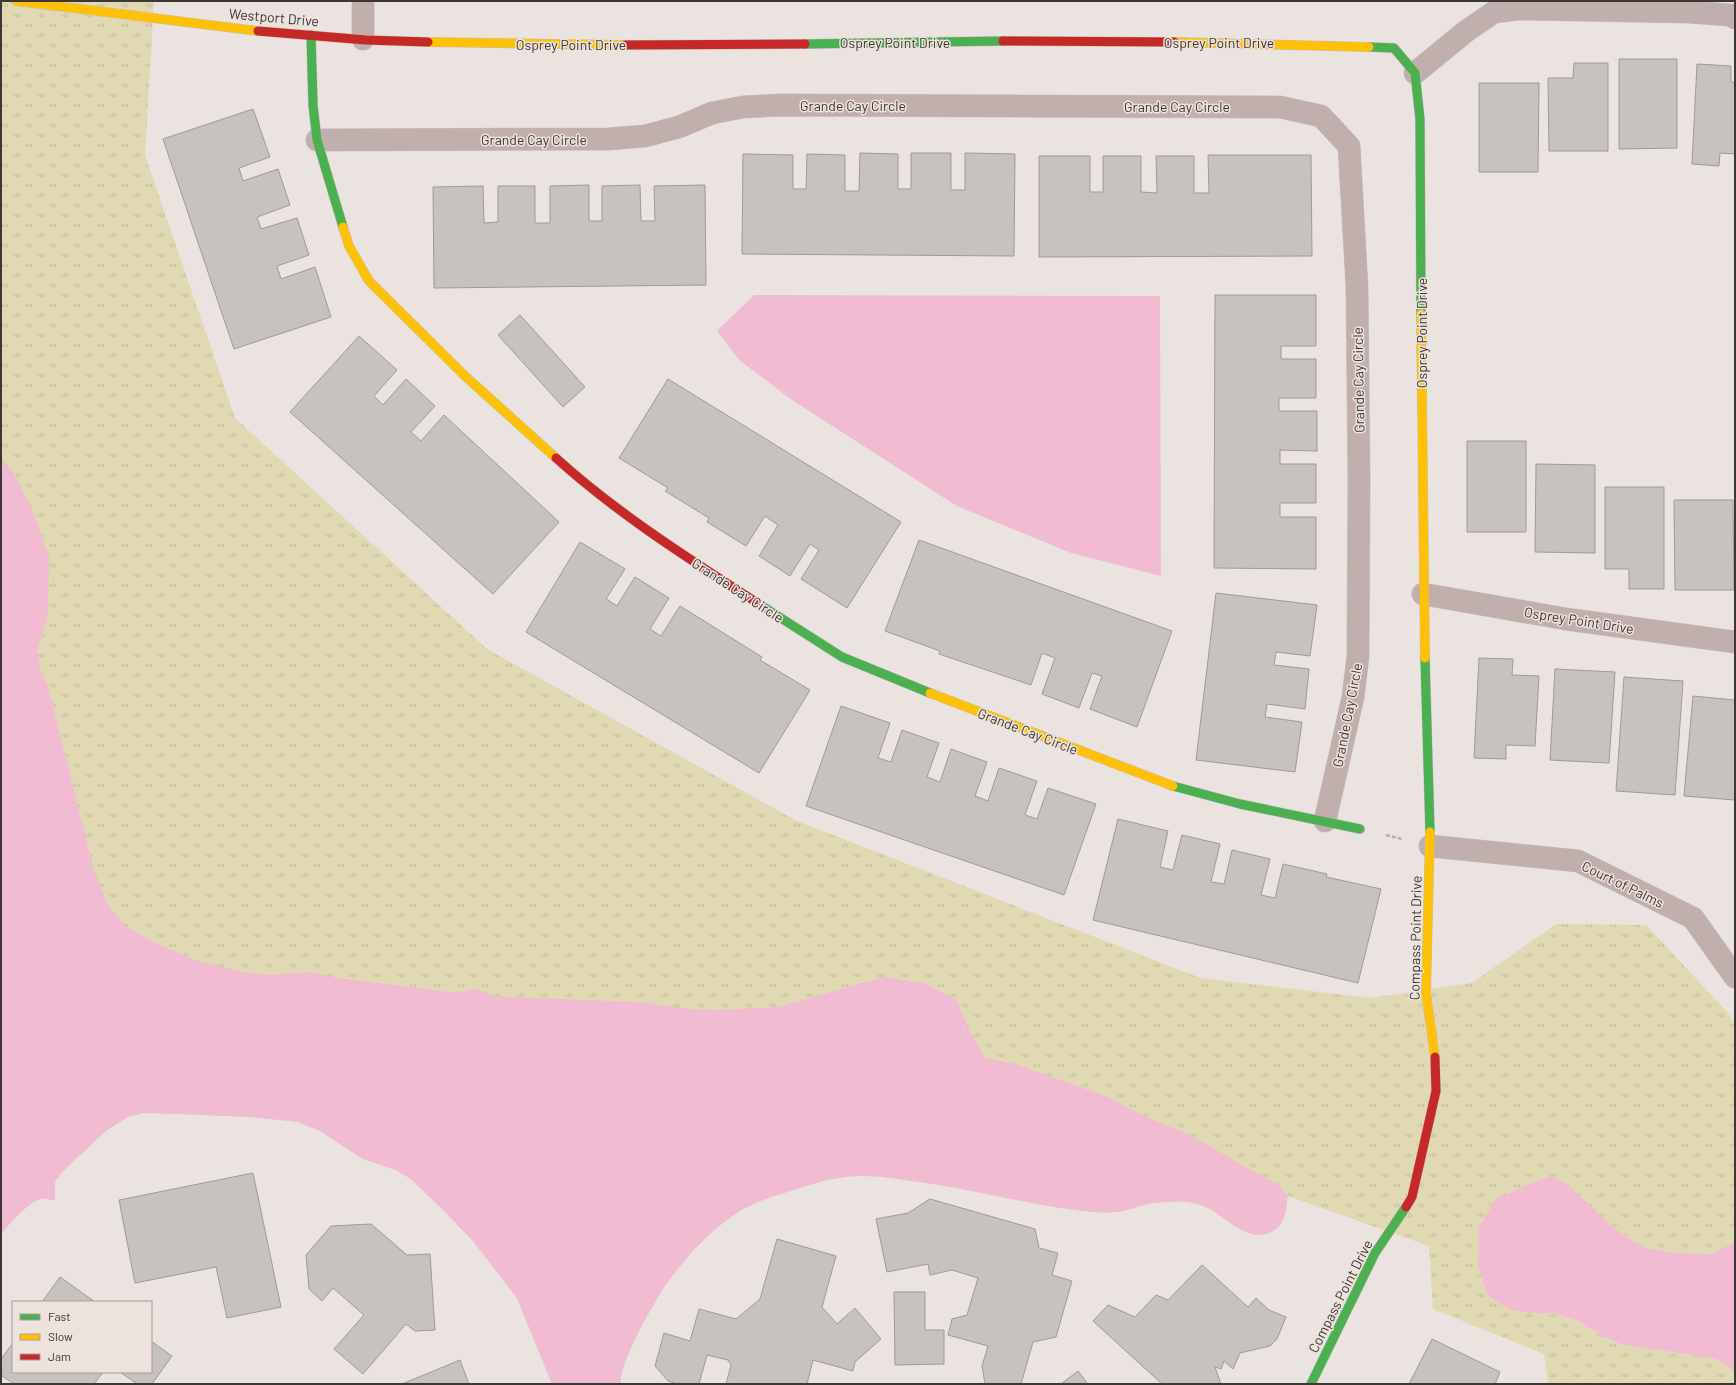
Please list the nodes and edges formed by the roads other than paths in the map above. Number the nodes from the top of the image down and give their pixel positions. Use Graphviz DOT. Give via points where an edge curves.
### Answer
graph roads {
  1 [pos="16,1"];
  2 [pos="363,1"];
  3 [pos="1735,18"];
  4 [pos="311,35"];
  5 [pos="363,39"];
  6 [pos="1415,73"];
  7 [pos="317,140"];
  8 [pos="1423,594"];
  9 [pos="1735,642"];
  10 [pos="1325,821"];
  11 [pos="1360,829"];
  12 [pos="1430,846"];
  13 [pos="1735,977"];
  14 [pos="1311,1384"];
  1 -- 4 [label="street, Westport Drive" via="177,23"];
  2 -- 5 [label="street"];
  3 -- 6 [label="street" via="1730,15 1688,12 1518,9 1494,12"];
  4 -- 5 [label="street, Westport Drive"];
  4 -- 7 [label="street, Grande Cay Circle"];
  5 -- 6 [label="street, Osprey Point Drive" via="520,44 1282,42 1394,48"];
  6 -- 8 [label="street, Osprey Point Drive" via="1420,119"];
  7 -- 10 [label="street, Grande Cay Circle" via="349,246 369,281 465,376 573,474 651,534 842,657 873,671 1163,783 1240,804"];
  7 -- 10 [label="street, Grande Cay Circle" via="608,139 645,136 678,127 712,113 744,107 780,105 1280,107 1321,116 1349,146 1357,287 1359,480 1358,656 1353,697"];
  8 -- 9 [label="street, Osprey Point Drive" via="1566,619"];
  8 -- 12 [label="street, Osprey Point Drive"];
  10 -- 11 [label="street, Grande Cay Circle"];
  12 -- 13 [label="street, Court of Palms" via="1578,862 1694,918"];
  12 -- 14 [label="street, Compass Point Drive" via="1426,993 1434,1051 1436,1091 1429,1126 1412,1197 1374,1253"];
}
